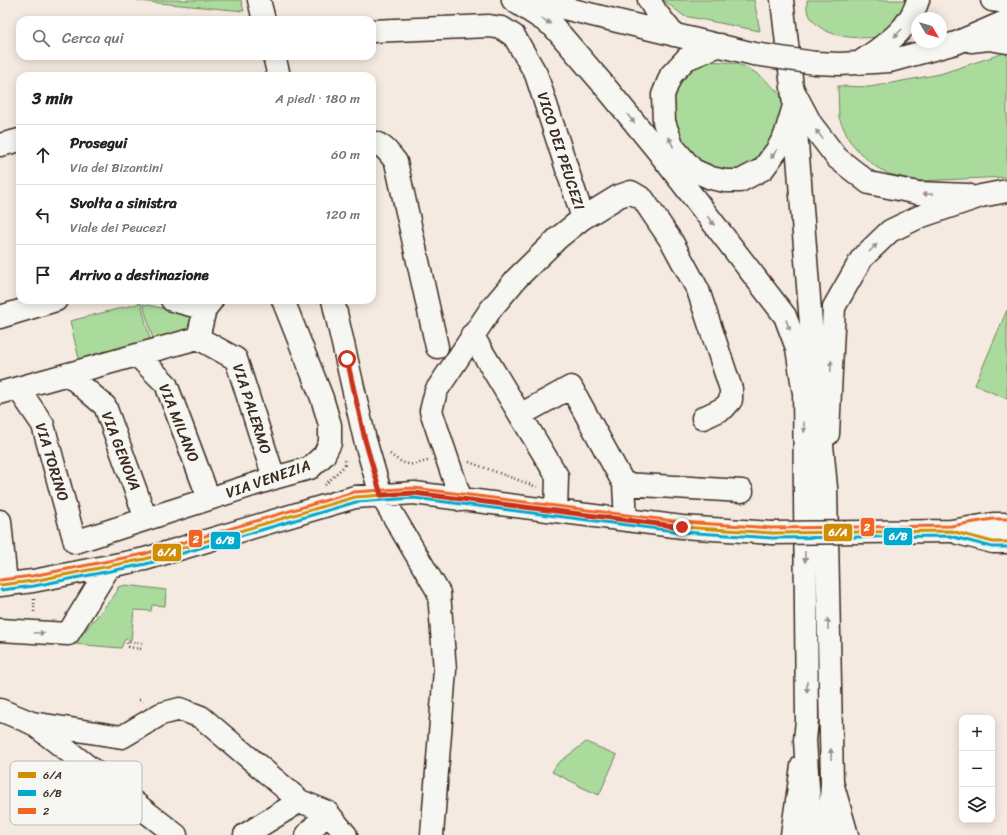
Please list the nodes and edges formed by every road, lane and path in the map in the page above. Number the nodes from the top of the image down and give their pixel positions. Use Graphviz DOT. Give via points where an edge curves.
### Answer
graph roads {
  1 [pos="259,0"];
  2 [pos="513,0"];
  3 [pos="531,0"];
  4 [pos="649,0"];
  5 [pos="918,0"];
  6 [pos="992,0"];
  7 [pos="1007,2"];
  8 [pos="781,6"];
  9 [pos="263,16"];
  10 [pos="1007,21"];
  11 [pos="376,31"];
  12 [pos="674,34"];
  13 [pos="1007,42"];
  14 [pos="956,43"];
  15 [pos="720,46"];
  16 [pos="275,60"];
  17 [pos="859,63"];
  18 [pos="278,72"];
  19 [pos="793,97"];
  20 [pos="16,141"];
  21 [pos="376,144"];
  22 [pos="0,145"];
  23 [pos="1007,191"];
  24 [pos="980,196"];
  25 [pos="583,218"];
  26 [pos="37,304"];
  27 [pos="285,304"];
  28 [pos="334,304"];
  29 [pos="209,305"];
  30 [pos="0,317"];
  31 [pos="472,335"];
  32 [pos="812,337"];
  33 [pos="198,338"];
  34 [pos="437,347"];
  35 [pos="137,355"];
  36 [pos="68,374"];
  37 [pos="803,388"];
  38 [pos="9,390"];
  39 [pos="520,415"];
  40 [pos="703,418"];
  41 [pos="274,478"];
  42 [pos="624,484"];
  43 [pos="826,488"];
  44 [pos="742,491"];
  45 [pos="381,495"];
  46 [pos="209,499"];
  47 [pos="461,500"];
  48 [pos="556,511"];
  49 [pos="146,519"];
  50 [pos="626,520"];
  51 [pos="0,521"];
  52 [pos="1007,524"];
  53 [pos="951,531"];
  54 [pos="75,542"];
  55 [pos="1007,542"];
  56 [pos="2,559"];
  57 [pos="109,567"];
  58 [pos="3,584"];
  59 [pos="0,630"];
  60 [pos="142,643"];
  61 [pos="141,649"];
  62 [pos="0,710"];
  63 [pos="32,723"];
  64 [pos="805,740"];
  65 [pos="81,761"];
  66 [pos="832,783"];
  67 [pos="300,801"];
  68 [pos="142,809"];
  69 [pos="327,812"];
  70 [pos="176,835"];
  71 [pos="245,835"];
  72 [pos="307,835"];
  73 [pos="346,835"];
  74 [pos="432,835"];
  75 [pos="792,835"];
  76 [pos="811,835"];
  77 [pos="829,835"];
  78 [pos="847,835"];
  1 -- 9 [label="main road"];
  2 -- 37 [label="main road, one-way" via="553,26 656,150 785,316 797,348"];
  3 -- 12 [label="main road"];
  4 -- 12 [label="main road"];
  5 -- 17 [label="main road, one-way" via="915,12 896,36"];
  6 -- 7 [label="main road"];
  8 -- 19 [label="main road"];
  10 -- 14 [label="main road"];
  11 -- 25 [label="main road, VICO DEI PEUCEZI" via="489,26 502,28 514,36 536,74"];
  12 -- 15 [label="main road"];
  13 -- 14 [label="main road" via="990,39"];
  14 -- 17 [label="main road" via="890,61"];
  15 -- 17 [label="main road, bridge" via="815,63"];
  19 -- 15 [label="main road, one-way" via="785,136 763,169 740,181 711,178 693,170 673,147 664,122 663,95 671,75 686,60"];
  16 -- 18 [label="main road"];
  24 -- 19 [label="main road, one-way" via="918,193 869,184 837,158"];
  19 -- 32 [label="main road"];
  20 -- 22 [label="main road"];
  21 -- 34 [label="main road" via="387,150 396,162"];
  23 -- 24 [label="main road"];
  43 -- 24 [label="main road, one-way" via="834,307 862,258 890,231 920,217"];
  25 -- 31 [label="main road, VICO DEI PEUCEZI" via="558,238 517,278"];
  25 -- 40 [label="main road" via="619,196 631,192 643,199 672,242 698,290 731,388 731,400 724,408"];
  26 -- 30 [label="main road"];
  27 -- 41 [label="main road, VIA VENEZIA" via="322,398 330,425 330,443 324,455 310,468"];
  28 -- 45 [label="main road" via="365,440"];
  29 -- 33 [label="main road"];
  31 -- 39 [label="main road"];
  31 -- 47 [label="main road, VICO DEI PEUCEZI" via="436,391 431,411"];
  32 -- 37 [label="main road"];
  32 -- 43 [label="main road"];
  33 -- 35 [label="main road"];
  33 -- 41 [label="main road, VIA PALERMO" via="236,359"];
  35 -- 36 [label="main road"];
  35 -- 46 [label="main road, VIA MILANO" via="166,384"];
  36 -- 38 [label="main road"];
  36 -- 49 [label="main road, VIA GENOVA" via="104,406"];
  37 -- 64 [label="main road, one-way" via="807,720"];
  38 -- 54 [label="main road, VIA TORINO" via="43,426"];
  39 -- 42 [label="main road" via="571,387"];
  39 -- 48 [label="main road" via="557,476"];
  41 -- 46 [label="main road, VIA VENEZIA"];
  42 -- 44 [label="main road"];
  42 -- 50 [label="main road"];
  66 -- 43 [label="main road, one-way"];
  45 -- 47 [label="main road" via="414,493"];
  45 -- 57 [label="main road" via="355,497 145,559"];
  45 -- 74 [label="main road" via="439,593 445,670"];
  46 -- 49 [label="main road, VIA VENEZIA"];
  47 -- 48 [label="main road"];
  48 -- 50 [label="main road"];
  49 -- 54 [label="main road, VIA VENEZIA"];
  50 -- 53 [label="main road, bridge" via="682,527 772,533"];
  51 -- 56 [label="main road"];
  52 -- 53 [label="main road"];
  53 -- 55 [label="main road" via="993,542"];
  56 -- 58 [label="main road"];
  57 -- 58 [label="main road"];
  59 -- 57 [label="main road, one-way" via="68,634"];
  60 -- 61 [label="path" via="127,642 131,649"];
  62 -- 63 [label="main road"];
  63 -- 65 [label="main road"];
  63 -- 67 [label="main road" via="122,737 161,714 180,709 201,717"];
  64 -- 75 [label="main road"];
  64 -- 76 [label="main road"];
  66 -- 77 [label="main road"];
  66 -- 78 [label="main road"];
  67 -- 69 [label="main road"];
  67 -- 71 [label="main road"];
  68 -- 70 [label="main road"];
  69 -- 72 [label="main road"];
  69 -- 73 [label="main road"];
}
